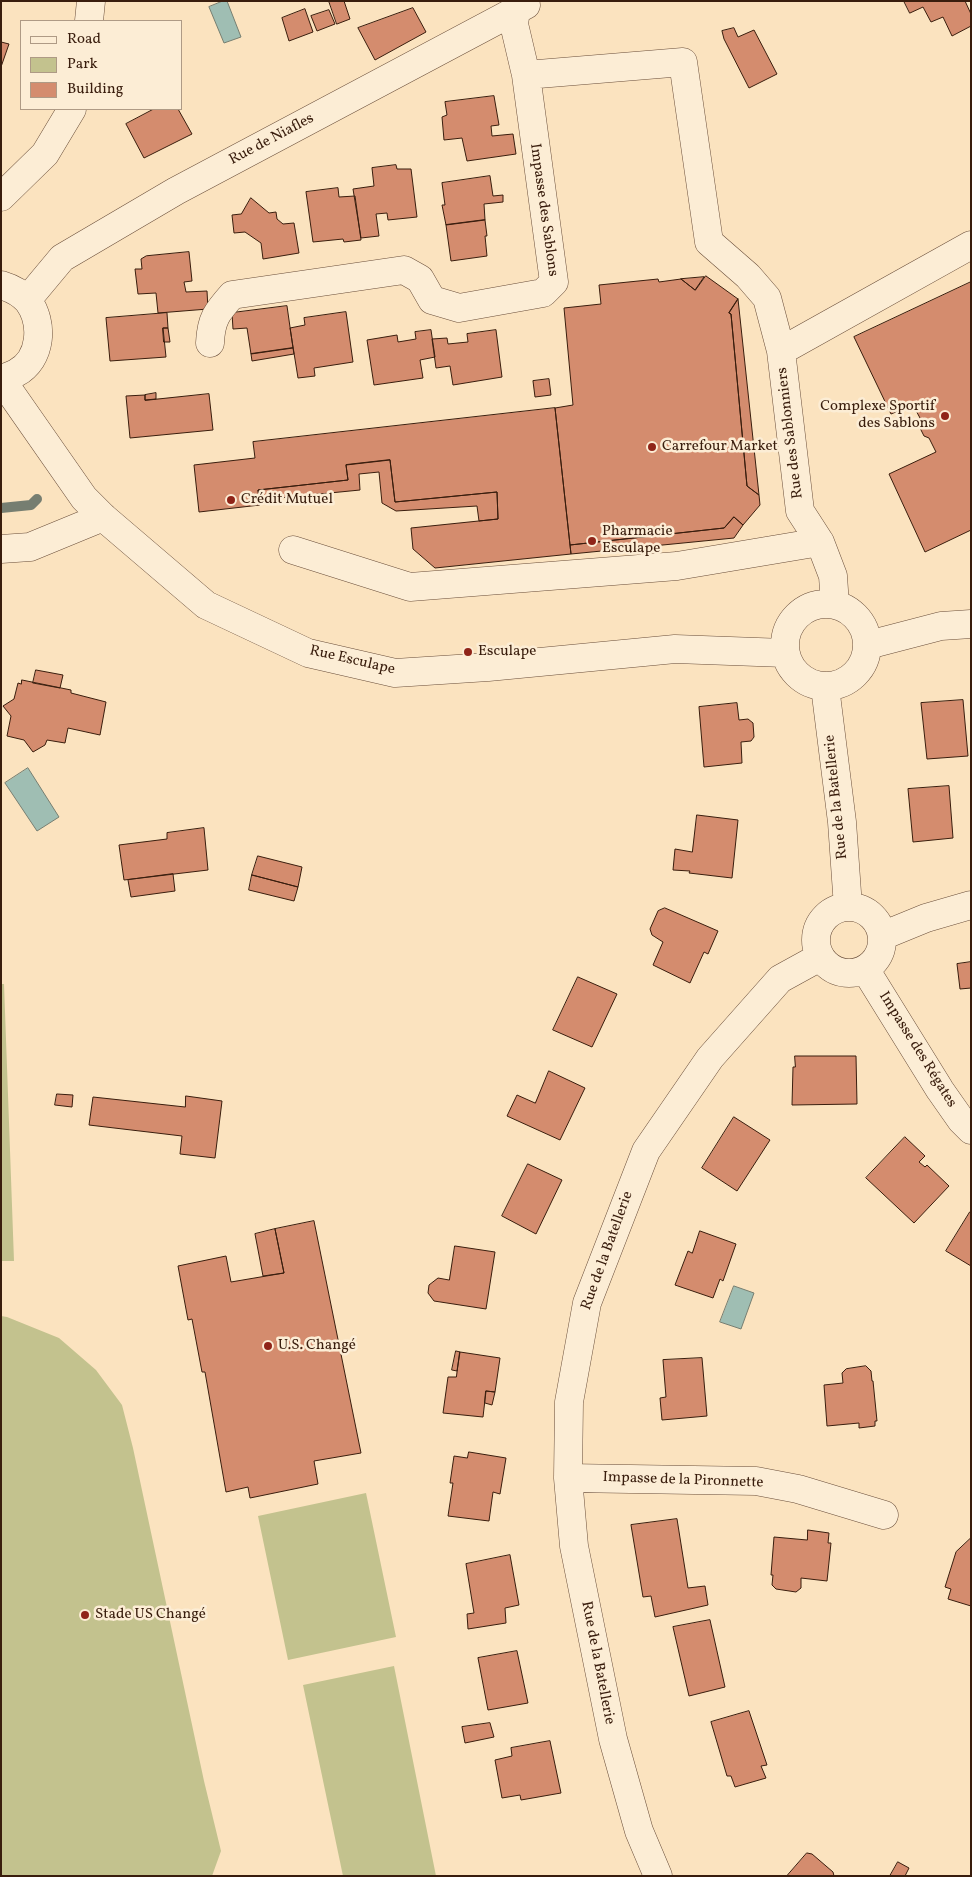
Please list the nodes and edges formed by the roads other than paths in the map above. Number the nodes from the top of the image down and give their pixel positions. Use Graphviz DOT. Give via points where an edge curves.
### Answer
graph roads {
  1 [pos="91,1"];
  2 [pos="525,6"];
  3 [pos="89,20"];
  4 [pos="526,75"];
  5 [pos="71,110"];
  6 [pos="1,197"];
  7 [pos="971,245"];
  8 [pos="1,285"];
  9 [pos="27,300"];
  10 [pos="210,343"];
  11 [pos="781,351"];
  12 [pos="1,379"];
  13 [pos="103,517"];
  14 [pos="820,542"];
  15 [pos="1,549"];
  16 [pos="293,550"];
  17 [pos="835,605"];
  18 [pos="971,624"];
  19 [pos="868,645"];
  20 [pos="785,653"];
  21 [pos="825,687"];
  22 [pos="971,905"];
  23 [pos="848,907"];
  24 [pos="882,936"];
  25 [pos="820,957"];
  26 [pos="865,970"];
  27 [pos="971,1130"];
  28 [pos="568,1478"];
  29 [pos="884,1514"];
  30 [pos="658,1876"];
  1 -- 3 [label="street"];
  2 -- 4 [label="street, Impasse des Sablons" via="514,24"];
  2 -- 9 [label="street, Rue de Niafles" via="159,201 62,258"];
  4 -- 10 [label="street, Impasse des Sablons" via="554,282 543,293 459,308 432,300 420,279 404,270 278,287 232,295 215,315"];
  4 -- 11 [label="street" via="683,62 709,242 748,276 767,298"];
  5 -- 6 [label="street" via="45,154"];
  7 -- 11 [label="street, Rue des Sablonniers"];
  8 -- 9 [label="street"];
  9 -- 12 [label="street" via="36,314 39,330 37,347 17,373"];
  11 -- 14 [label="street, Rue des Sablonniers" via="800,511"];
  12 -- 13 [label="street, Rue Esculape" via="84,498"];
  13 -- 15 [label="street" via="30,547"];
  13 -- 20 [label="street, Rue Esculape" via="206,605 308,653 395,673 488,668 675,649"];
  14 -- 16 [label="street" via="677,566 410,587"];
  14 -- 17 [label="street, Rue des Sablonniers" via="833,576"];
  17 -- 19 [label="street" via="859,619"];
  17 -- 20 [label="street" via="821,604 797,615 789,626"];
  18 -- 19 [label="street" via="941,626"];
  19 -- 21 [label="street" via="860,670 838,685"];
  20 -- 21 [label="street" via="799,677"];
  21 -- 23 [label="street, Rue de la Batellerie" via="842,822"];
  22 -- 24 [label="street" via="926,918"];
  23 -- 24 [label="street" via="867,912 880,926"];
  23 -- 25 [label="street" via="827,915 820,924 816,934"];
  24 -- 26 [label="street" via="879,956"];
  25 -- 26 [label="street" via="826,965 845,974"];
  25 -- 28 [label="street, Rue de la Batellerie" via="780,979 761,1000 710,1058 646,1152 587,1303 569,1402"];
  26 -- 27 [label="street, Impasse des Régates" via="940,1090"];
  28 -- 29 [label="street, Impasse de la Pironnette" via="756,1481 798,1488"];
  28 -- 30 [label="street, Rue de la Batellerie" via="574,1546 613,1738 639,1831"];
}
